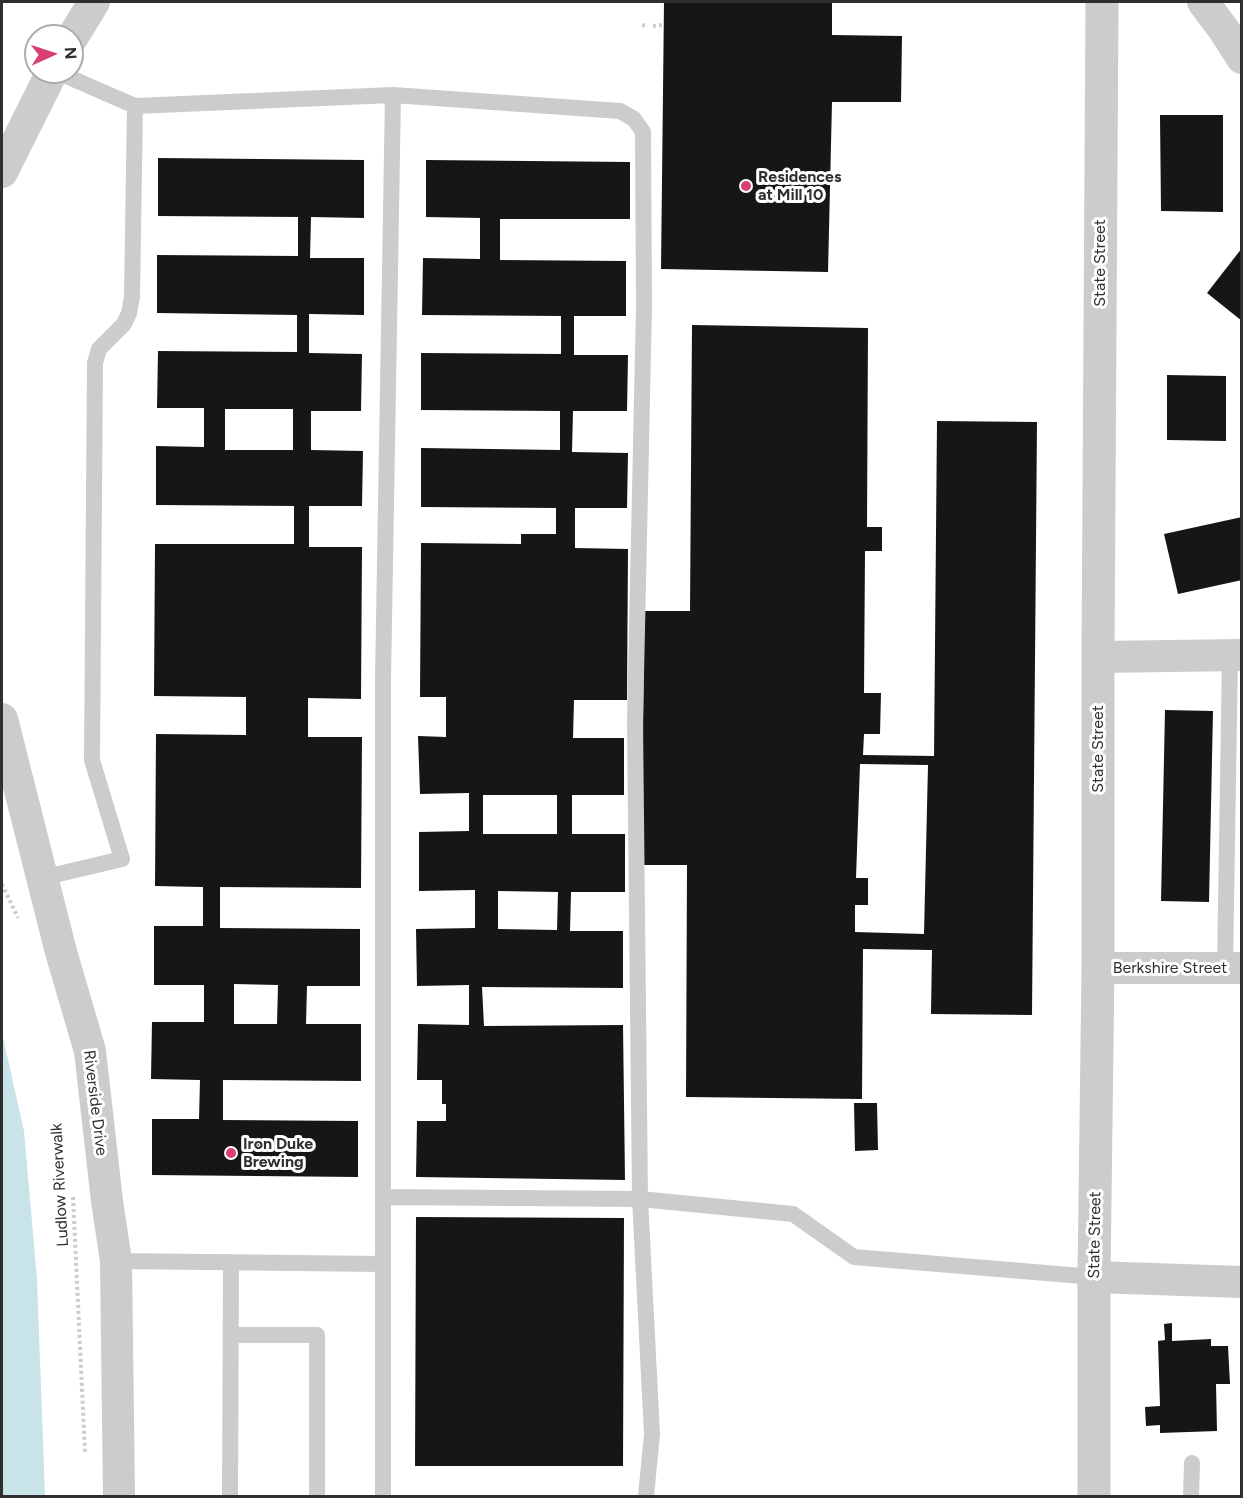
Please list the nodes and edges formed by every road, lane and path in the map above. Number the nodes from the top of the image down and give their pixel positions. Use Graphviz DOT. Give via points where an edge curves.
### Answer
graph roads {
  1 [pos="94,2"];
  2 [pos="1102,2"];
  3 [pos="1203,2"];
  4 [pos="81,24"];
  5 [pos="642,25"];
  6 [pos="662,25"];
  7 [pos="1242,58"];
  8 [pos="46,84"];
  9 [pos="84,84"];
  10 [pos="393,95"];
  11 [pos="135,106"];
  12 [pos="2,172"];
  13 [pos="1236,655"];
  14 [pos="1098,657"];
  15 [pos="2,719"];
  16 [pos="42,878"];
  17 [pos="2,884"];
  18 [pos="21,923"];
  19 [pos="1098,968"];
  20 [pos="1233,968"];
  21 [pos="72,1186"];
  22 [pos="383,1197"];
  23 [pos="640,1199"];
  24 [pos="116,1261"];
  25 [pos="231,1262"];
  26 [pos="383,1264"];
  27 [pos="1094,1277"];
  28 [pos="1242,1282"];
  29 [pos="231,1335"];
  30 [pos="85,1462"];
  31 [pos="1192,1463"];
  32 [pos="119,1497"];
  33 [pos="230,1497"];
  34 [pos="316,1497"];
  35 [pos="383,1497"];
  36 [pos="646,1497"];
  37 [pos="1094,1497"];
  38 [pos="1191,1497"];
  1 -- 4 [label="street"];
  2 -- 14 [label="street, State Street"];
  3 -- 7 [label="street"];
  5 -- 6 [label="path"];
  8 -- 12 [label="street"];
  9 -- 11 [label="lane"];
  10 -- 11 [label="lane"];
  10 -- 22 [label="lane" via="383,679"];
  10 -- 23 [label="lane" via="620,111 634,119 643,132 644,306 635,721"];
  11 -- 16 [label="lane" via="132,297 124,324 99,349 95,363 92,760 122,859"];
  13 -- 14 [label="street"];
  13 -- 20 [label="lane"];
  14 -- 19 [label="street, State Street"];
  15 -- 16 [label="street, Riverside Drive"];
  16 -- 24 [label="street, Riverside Drive" via="90,1051"];
  17 -- 18 [label="path"];
  19 -- 20 [label="street, Berkshire Street"];
  19 -- 27 [label="street, State Street"];
  21 -- 30 [label="path, Ludlow Riverwalk"];
  22 -- 23 [label="lane"];
  22 -- 26 [label="lane"];
  23 -- 27 [label="lane" via="793,1214 854,1257"];
  23 -- 36 [label="lane" via="652,1434"];
  24 -- 25 [label="lane"];
  24 -- 32 [label="street, Riverside Drive"];
  25 -- 26 [label="lane"];
  25 -- 29 [label="lane"];
  26 -- 35 [label="lane"];
  27 -- 28 [label="street"];
  27 -- 37 [label="street, State Street"];
  29 -- 33 [label="lane"];
  29 -- 34 [label="lane" via="317,1335"];
  31 -- 38 [label="lane"];
}
